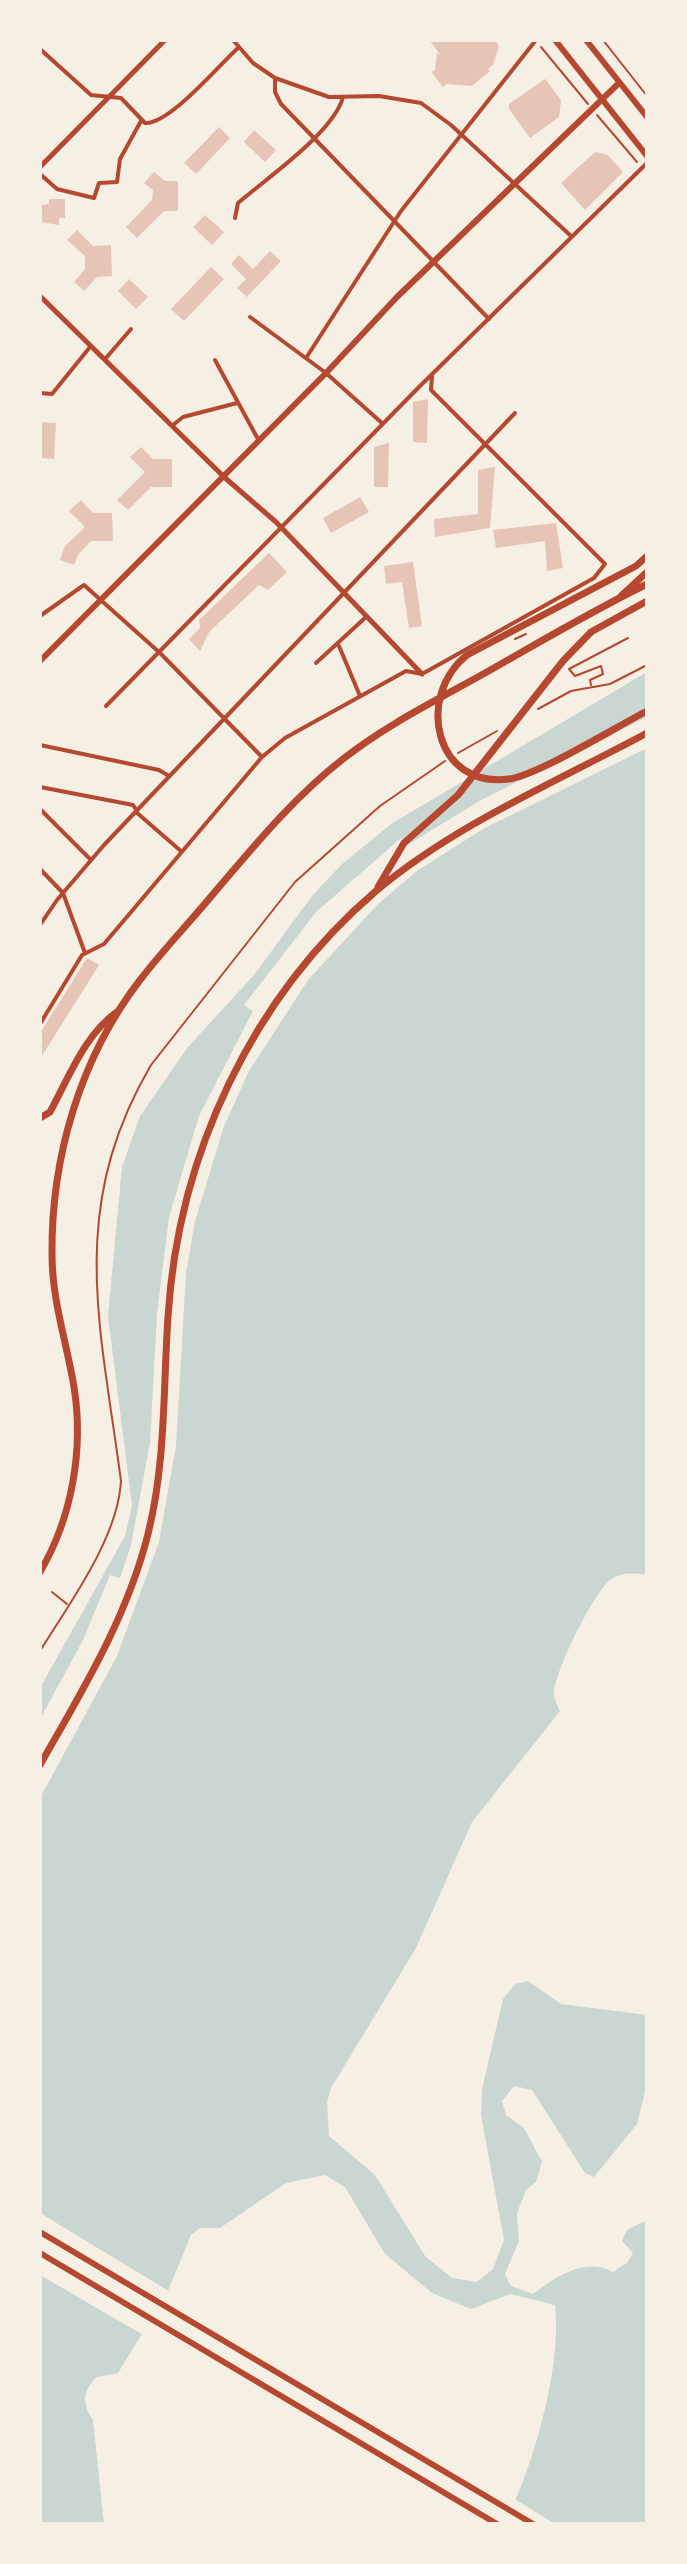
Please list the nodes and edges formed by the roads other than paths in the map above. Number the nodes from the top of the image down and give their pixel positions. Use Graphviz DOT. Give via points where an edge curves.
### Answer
graph roads {
  1 [pos="165,40"];
  2 [pos="233,40"];
  3 [pos="536,40"];
  4 [pos="555,40"];
  5 [pos="586,40"];
  6 [pos="239,47"];
  7 [pos="40,49"];
  8 [pos="275,78"];
  9 [pos="619,83"];
  10 [pos="106,96"];
  11 [pos="343,97"];
  12 [pos="601,100"];
  13 [pos="647,117"];
  14 [pos="142,121"];
  15 [pos="460,135"];
  16 [pos="313,138"];
  17 [pos="647,156"];
  18 [pos="647,163"];
  19 [pos="40,167"];
  20 [pos="40,174"];
  21 [pos="515,183"];
  22 [pos="235,218"];
  23 [pos="396,223"];
  24 [pos="571,236"];
  25 [pos="434,260"];
  26 [pos="40,296"];
  27 [pos="250,317"];
  28 [pos="489,319"];
  29 [pos="131,329"];
  30 [pos="92,345"];
  31 [pos="106,358"];
  32 [pos="306,358"];
  33 [pos="215,360"];
  34 [pos="326,373"];
  35 [pos="432,376"];
  36 [pos="40,393"];
  37 [pos="237,403"];
  38 [pos="515,413"];
  39 [pos="383,424"];
  40 [pos="173,425"];
  41 [pos="259,441"];
  42 [pos="484,445"];
  43 [pos="224,477"];
  44 [pos="281,528"];
  45 [pos="647,557"];
  46 [pos="647,572"];
  47 [pos="632,582"];
  48 [pos="647,584"];
  49 [pos="343,594"];
  50 [pos="619,598"];
  51 [pos="101,599"];
  52 [pos="647,601"];
  53 [pos="40,616"];
  54 [pos="366,617"];
  55 [pos="339,646"];
  56 [pos="160,653"];
  57 [pos="40,661"];
  58 [pos="316,663"];
  59 [pos="422,674"];
  60 [pos="360,696"];
  61 [pos="106,706"];
  62 [pos="647,711"];
  63 [pos="224,719"];
  64 [pos="647,733"];
  65 [pos="40,745"];
  66 [pos="262,757"];
  67 [pos="169,777"];
  68 [pos="40,787"];
  69 [pos="40,809"];
  70 [pos="136,811"];
  71 [pos="182,852"];
  72 [pos="91,860"];
  73 [pos="40,869"];
  74 [pos="375,892"];
  75 [pos="63,893"];
  76 [pos="40,925"];
  77 [pos="85,953"];
  78 [pos="120,1010"];
  79 [pos="40,1024"];
  80 [pos="40,1118"];
  81 [pos="40,1572"];
  82 [pos="40,1765"];
  83 [pos="40,2232"];
  84 [pos="40,2253"];
  85 [pos="497,2524"];
  86 [pos="533,2524"];
  1 -- 10 [label="street"];
  2 -- 6 [label="street"];
  3 -- 15 [label="street"];
  4 -- 12 [label="main road"];
  5 -- 9 [label="main road"];
  6 -- 8 [label="street"];
  6 -- 14 [label="street" via="173,111 153,124"];
  7 -- 10 [label="street" via="91,95"];
  8 -- 11 [label="street"];
  8 -- 16 [label="street" via="281,104"];
  9 -- 12 [label="main road"];
  9 -- 13 [label="main road"];
  10 -- 14 [label="street" via="121,98"];
  10 -- 19 [label="street"];
  11 -- 15 [label="street" via="421,103"];
  11 -- 16 [label="street" via="339,111"];
  12 -- 17 [label="main road"];
  12 -- 21 [label="main road"];
  14 -- 20 [label="street" via="120,159 117,182 99,183 94,198 57,189"];
  15 -- 21 [label="street"];
  15 -- 23 [label="street"];
  16 -- 22 [label="street" via="238,203"];
  16 -- 23 [label="street"];
  18 -- 24 [label="street"];
  21 -- 24 [label="street"];
  21 -- 25 [label="main road"];
  23 -- 25 [label="street"];
  23 -- 32 [label="street"];
  24 -- 28 [label="street"];
  25 -- 28 [label="street"];
  25 -- 34 [label="main road"];
  26 -- 30 [label="street"];
  27 -- 32 [label="street"];
  28 -- 35 [label="street"];
  29 -- 31 [label="street"];
  30 -- 31 [label="street"];
  30 -- 36 [label="street" via="52,394"];
  31 -- 40 [label="street"];
  32 -- 34 [label="street"];
  33 -- 37 [label="street"];
  34 -- 39 [label="street"];
  34 -- 41 [label="main road"];
  35 -- 39 [label="street"];
  35 -- 42 [label="street" via="431,390 441,404"];
  37 -- 40 [label="street" via="183,417"];
  37 -- 41 [label="street"];
  38 -- 42 [label="street"];
  39 -- 44 [label="street"];
  40 -- 43 [label="street"];
  41 -- 43 [label="main road"];
  42 -- 49 [label="street"];
  42 -- 59 [label="street" via="605,564 594,578"];
  43 -- 44 [label="street"];
  43 -- 51 [label="main road"];
  44 -- 49 [label="street"];
  44 -- 56 [label="street"];
  45 -- 47 [label="highway"];
  45 -- 62 [label="highway" via="467,655 440,691 438,729 449,754 468,771 495,779 522,775"];
  46 -- 47 [label="highway"];
  47 -- 50 [label="highway"];
  48 -- 50 [label="highway"];
  49 -- 54 [label="street"];
  49 -- 63 [label="street"];
  50 -- 78 [label="highway" via="405,718 342,760 310,787 228,877"];
  51 -- 53 [label="street" via="84,585"];
  51 -- 56 [label="street"];
  51 -- 57 [label="main road"];
  52 -- 74 [label="highway" via="607,621 576,648 458,795 404,843"];
  54 -- 55 [label="street"];
  54 -- 59 [label="street"];
  55 -- 58 [label="street"];
  55 -- 60 [label="street"];
  56 -- 61 [label="street"];
  56 -- 63 [label="street"];
  59 -- 60 [label="street" via="406,671"];
  60 -- 66 [label="street"];
  63 -- 66 [label="street"];
  63 -- 67 [label="street"];
  64 -- 74 [label="highway" via="444,842"];
  65 -- 67 [label="street" via="159,770"];
  66 -- 71 [label="street"];
  67 -- 70 [label="street"];
  68 -- 70 [label="street" via="133,805"];
  69 -- 72 [label="street"];
  70 -- 71 [label="street"];
  70 -- 72 [label="street"];
  71 -- 77 [label="street" via="104,944"];
  72 -- 75 [label="street"];
  73 -- 75 [label="street"];
  74 -- 82 [label="highway" via="310,956 263,1022 229,1082 205,1140 173,1265 160,1478 148,1535 106,1647"];
  75 -- 76 [label="street"];
  75 -- 77 [label="street"];
  77 -- 79 [label="street"];
  78 -- 80 [label="highway" via="88,1041 50,1112"];
  78 -- 81 [label="highway" via="91,1064 59,1162 52,1258 77,1432 65,1518"];
  83 -- 86 [label="main road"];
  84 -- 85 [label="main road"];
}
